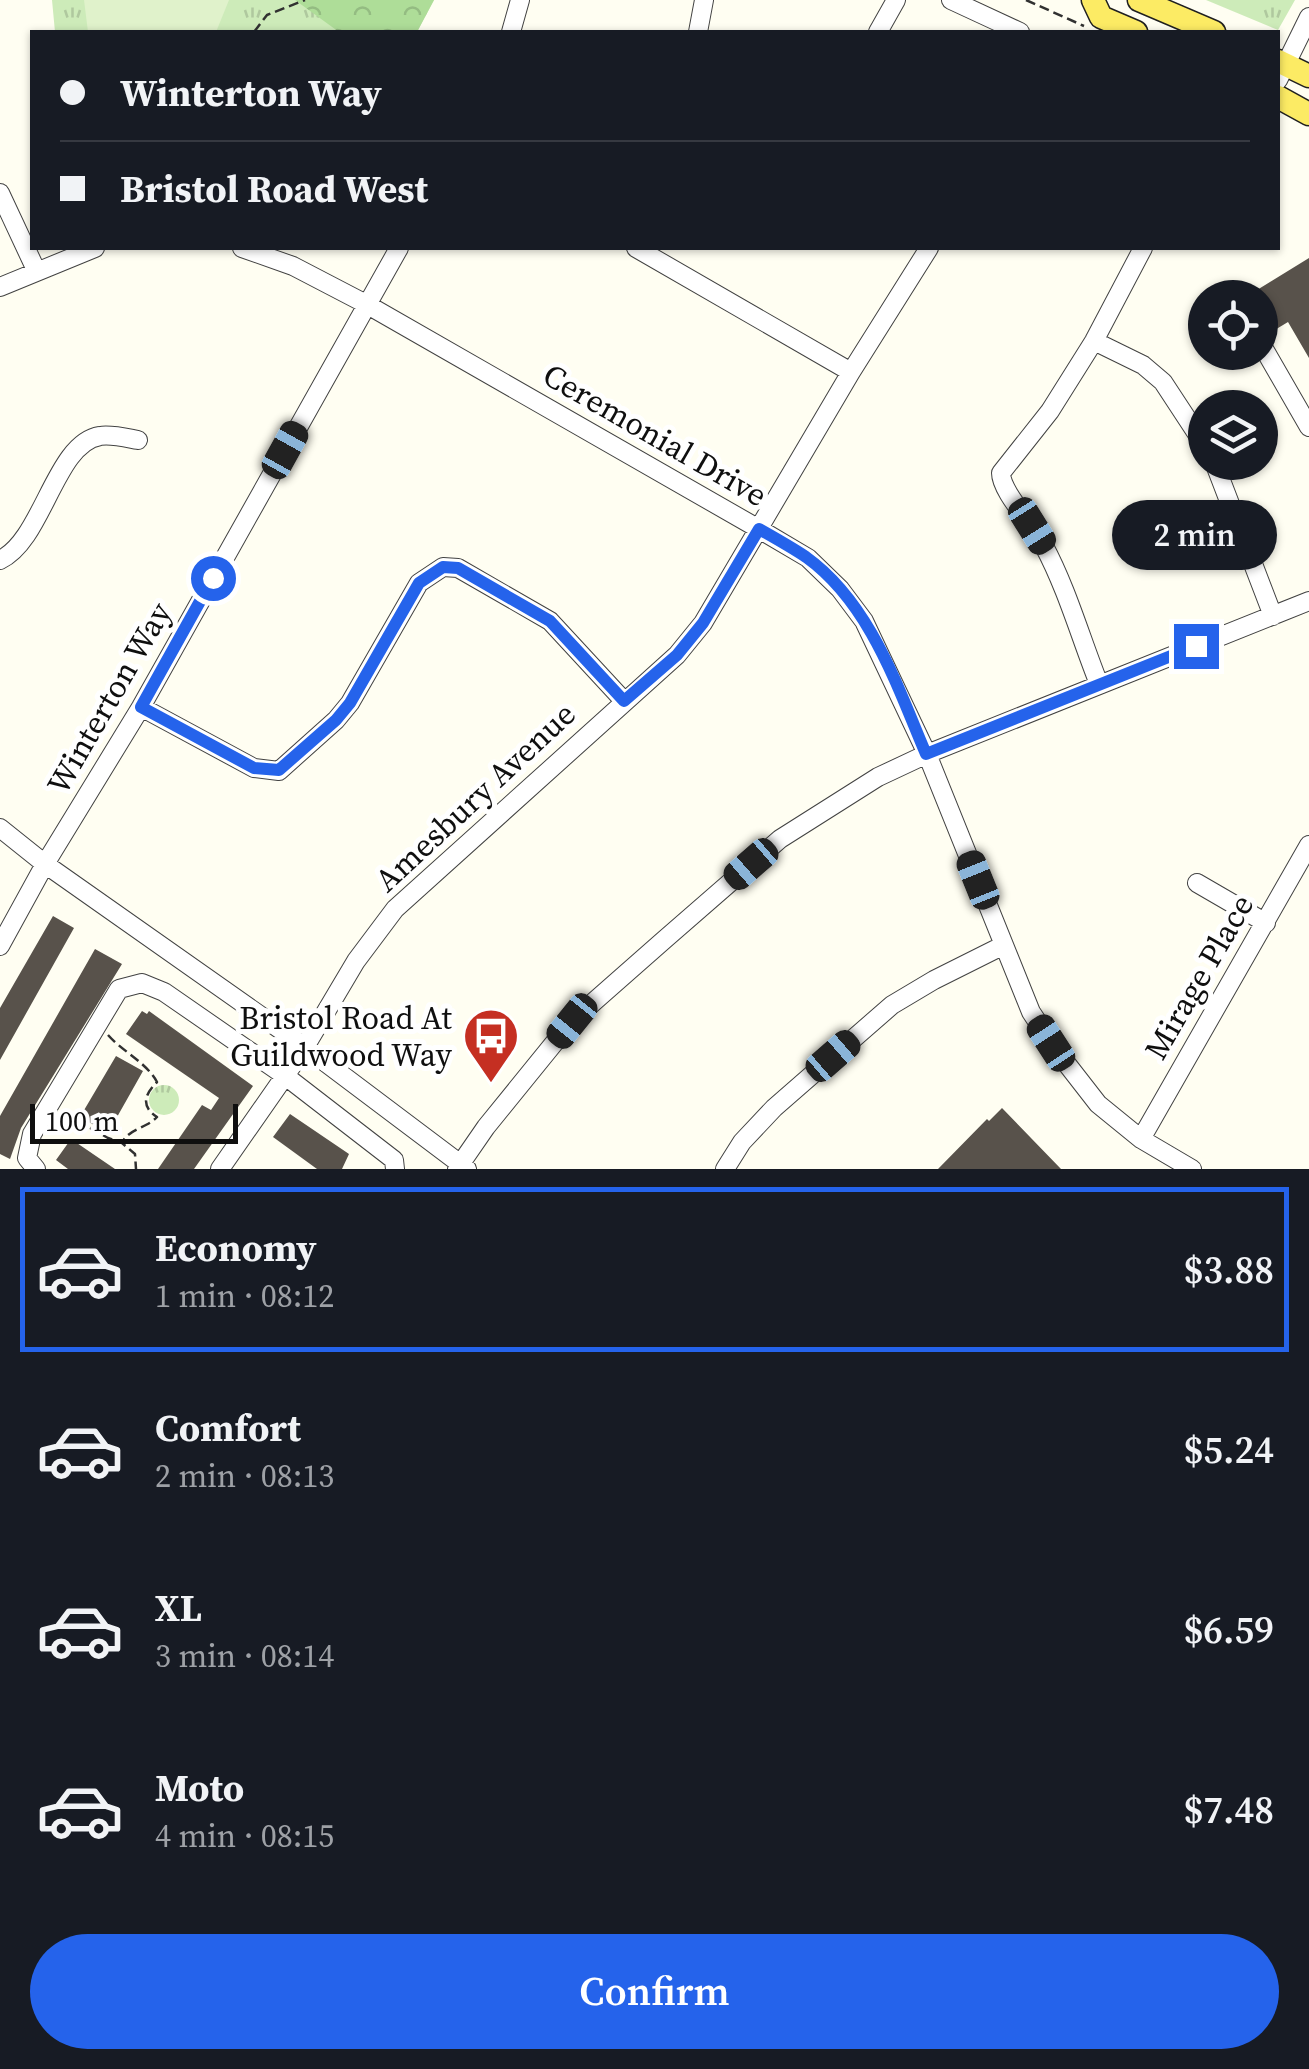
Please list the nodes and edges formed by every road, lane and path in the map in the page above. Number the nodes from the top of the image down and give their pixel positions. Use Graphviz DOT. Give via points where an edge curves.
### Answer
graph roads {
  1 [pos="305,0"];
  2 [pos="520,0"];
  3 [pos="704,0"];
  4 [pos="896,0"];
  5 [pos="951,0"];
  6 [pos="1026,0"];
  7 [pos="1093,0"];
  8 [pos="1139,0"];
  9 [pos="1309,17"];
  10 [pos="1091,29"];
  11 [pos="255,30"];
  12 [pos="512,30"];
  13 [pos="698,30"];
  14 [pos="879,30"];
  15 [pos="1016,30"];
  16 [pos="1131,30"];
  17 [pos="1209,30"];
  18 [pos="1280,69"];
  19 [pos="1309,76"];
  20 [pos="1280,98"];
  21 [pos="1309,114"];
  22 [pos="0,192"];
  23 [pos="90,250"];
  24 [pos="248,250"];
  25 [pos="397,250"];
  26 [pos="639,250"];
  27 [pos="928,250"];
  28 [pos="1142,250"];
  29 [pos="36,270"];
  30 [pos="0,287"];
  31 [pos="366,304"];
  32 [pos="1094,341"];
  33 [pos="1276,370"];
  34 [pos="851,372"];
  35 [pos="1188,421"];
  36 [pos="1309,427"];
  37 [pos="138,440"];
  38 [pos="1221,480"];
  39 [pos="759,529"];
  40 [pos="0,560"];
  41 [pos="1309,601"];
  42 [pos="1274,616"];
  43 [pos="1099,684"];
  44 [pos="624,701"];
  45 [pos="141,707"];
  46 [pos="926,754"];
  47 [pos="0,828"];
  48 [pos="1309,845"];
  49 [pos="45,864"];
  50 [pos="1196,883"];
  51 [pos="1266,922"];
  52 [pos="0,946"];
  53 [pos="1004,946"];
  54 [pos="98,1024"];
  55 [pos="304,1047"];
  56 [pos="284,1075"];
  57 [pos="50,1104"];
  58 [pos="1141,1139"];
  59 [pos="122,1142"];
  60 [pos="461,1168"];
  61 [pos="36,1169"];
  62 [pos="136,1169"];
  63 [pos="220,1169"];
  64 [pos="395,1169"];
  65 [pos="725,1169"];
  66 [pos="1192,1169"];
  1 -- 11 [label="path" via="266,15"];
  2 -- 12 [label="street"];
  3 -- 13 [label="street"];
  4 -- 14 [label="street"];
  5 -- 15 [label="street"];
  6 -- 10 [label="path"];
  7 -- 16 [label="main road" via="1101,17"];
  8 -- 17 [label="main road"];
  9 -- 18 [label="street"];
  18 -- 19 [label="main road"];
  20 -- 21 [label="main road"];
  22 -- 29 [label="street"];
  23 -- 29 [label="street"];
  24 -- 31 [label="street, Ceremonial Drive"];
  25 -- 31 [label="street, Winterton Way"];
  26 -- 34 [label="street"];
  27 -- 34 [label="street, Amesbury Avenue"];
  28 -- 32 [label="street"];
  29 -- 30 [label="street"];
  31 -- 39 [label="street, Ceremonial Drive"];
  31 -- 45 [label="street, Winterton Way"];
  32 -- 35 [label="street" via="1143,365"];
  32 -- 43 [label="street" via="1008,462 1001,484 1044,546"];
  33 -- 36 [label="street"];
  34 -- 39 [label="street, Amesbury Avenue"];
  37 -- 40 [label="street" via="98,436 84,444 63,466 23,542"];
  38 -- 42 [label="street"];
  39 -- 44 [label="street, Amesbury Avenue" via="703,623"];
  39 -- 46 [label="street, Ceremonial Drive" via="808,558 864,620"];
  41 -- 42 [label="street"];
  42 -- 43 [label="street"];
  43 -- 46 [label="street"];
  44 -- 45 [label="street" via="550,621 458,568 443,567 419,583 350,703 279,770 254,768"];
  44 -- 55 [label="street, Amesbury Avenue" via="395,909"];
  45 -- 49 [label="street, Winterton Way"];
  46 -- 53 [label="street, Ceremonial Drive"];
  46 -- 60 [label="street" via="780,840 572,1021"];
  47 -- 49 [label="street"];
  48 -- 51 [label="street, Mirage Place"];
  49 -- 52 [label="street, Winterton Way"];
  49 -- 55 [label="street"];
  50 -- 51 [label="street"];
  51 -- 58 [label="street, Mirage Place"];
  53 -- 58 [label="street, Ceremonial Drive" via="1031,1012 1056,1050 1098,1104"];
  53 -- 65 [label="street" via="892,1005 774,1108"];
  54 -- 56 [label="street" via="119,988 142,983"];
  54 -- 57 [label="street"];
  54 -- 59 [label="path" via="157,1082 145,1102 157,1116"];
  55 -- 56 [label="street, Amesbury Avenue"];
  55 -- 60 [label="street"];
  56 -- 63 [label="street, Amesbury Avenue"];
  56 -- 64 [label="street" via="394,1160"];
  57 -- 59 [label="path"];
  57 -- 61 [label="street" via="32,1134 27,1158"];
  58 -- 66 [label="street, Ceremonial Drive"];
  59 -- 62 [label="path" via="136,1154"];
}
